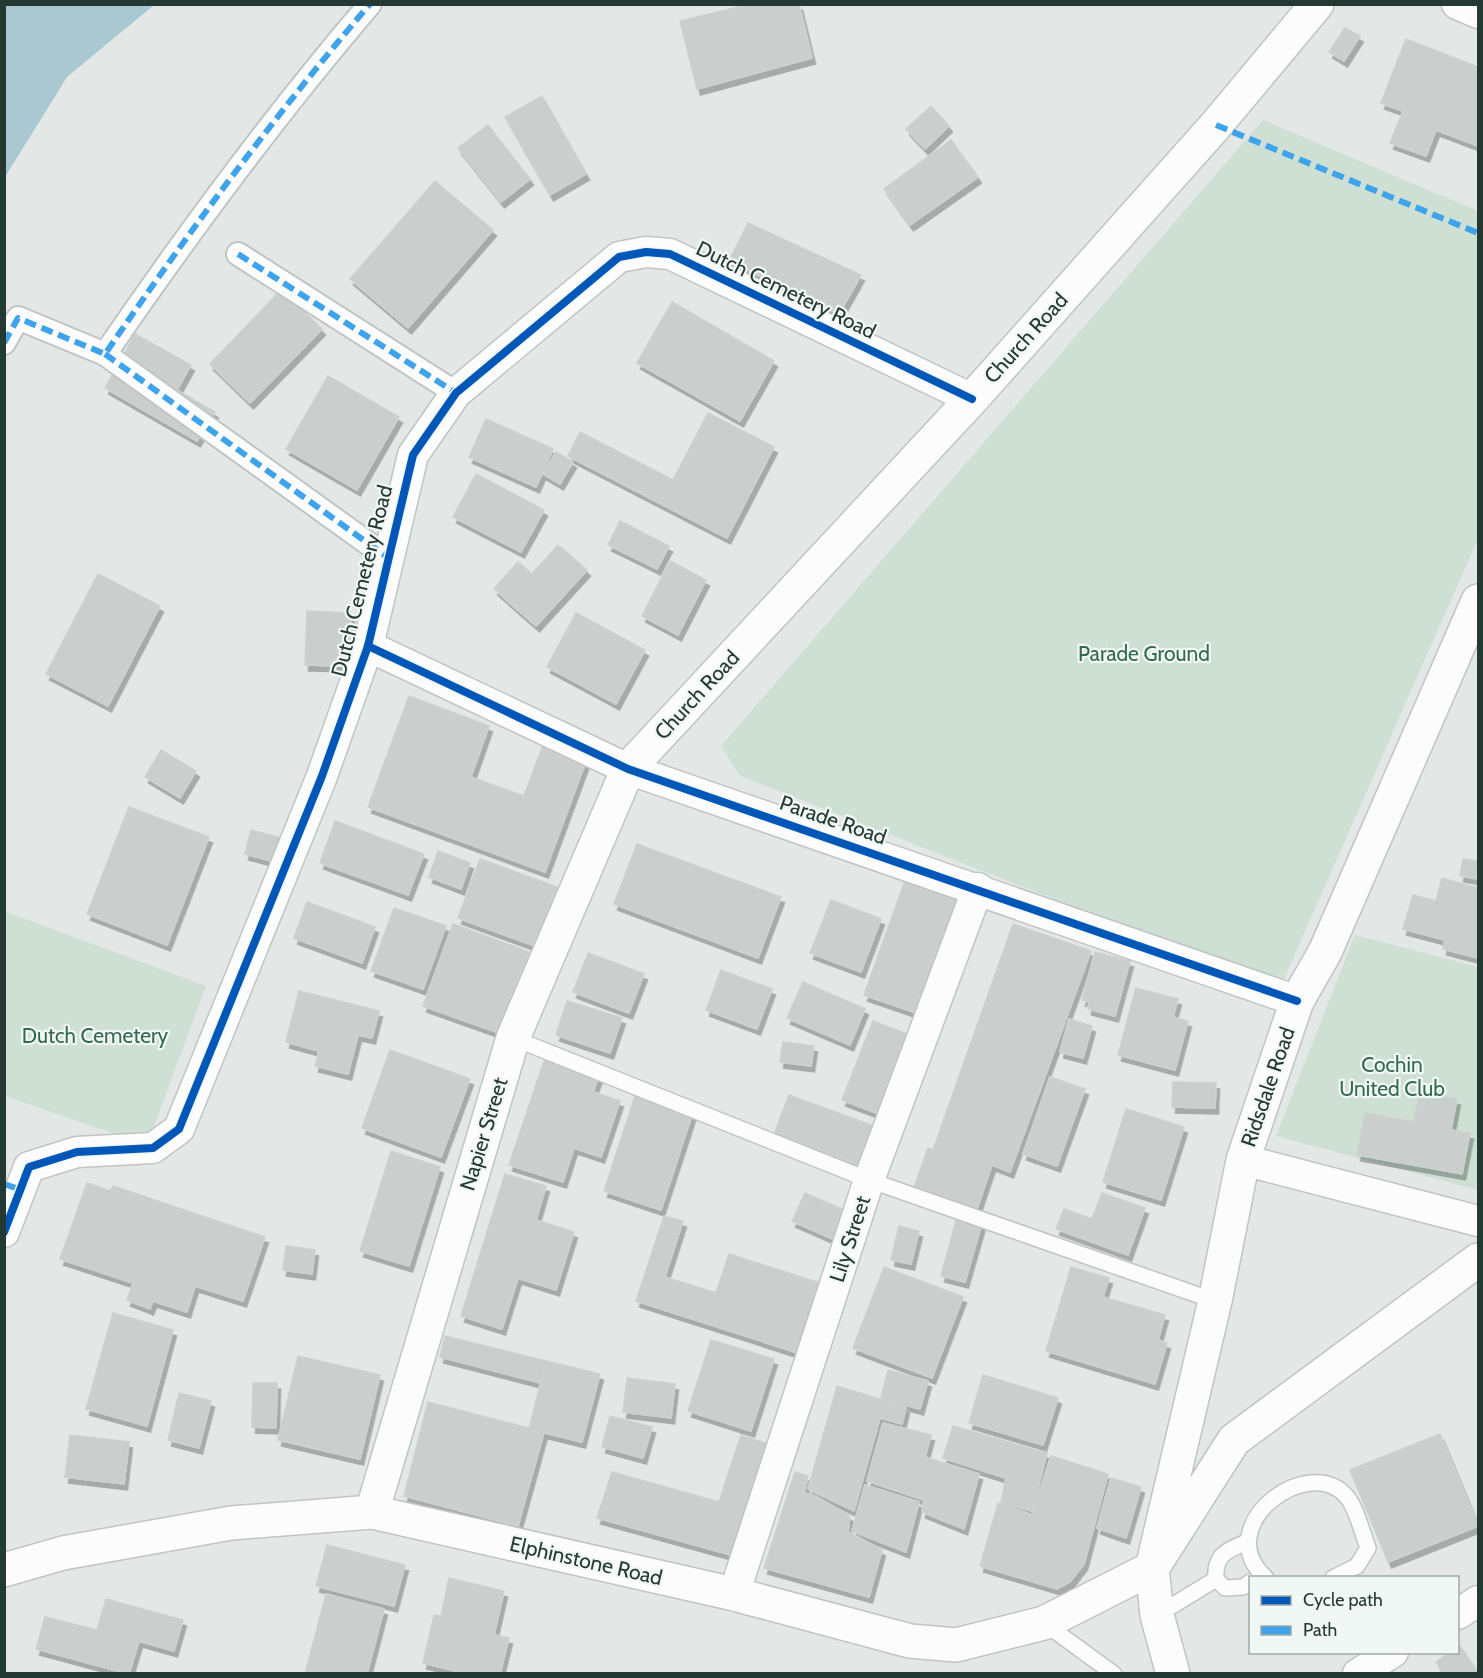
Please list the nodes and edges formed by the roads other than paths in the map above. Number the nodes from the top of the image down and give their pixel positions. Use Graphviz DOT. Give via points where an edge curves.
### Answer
graph roads {
  1 [pos="370,4"];
  2 [pos="1317,4"];
  3 [pos="1457,4"];
  4 [pos="1479,13"];
  5 [pos="238,254"];
  6 [pos="4,343"];
  7 [pos="105,354"];
  8 [pos="456,393"];
  9 [pos="972,399"];
  10 [pos="387,557"];
  11 [pos="1479,601"];
  12 [pos="368,646"];
  13 [pos="628,769"];
  14 [pos="978,888"];
  15 [pos="1297,1001"];
  16 [pos="513,1038"];
  17 [pos="1243,1160"];
  18 [pos="869,1180"];
  19 [pos="12,1187"];
  20 [pos="1479,1221"];
  21 [pos="4,1232"];
  22 [pos="1479,1260"];
  23 [pos="1215,1302"];
  24 [pos="372,1512"];
  25 [pos="1247,1542"];
  26 [pos="1152,1568"];
  27 [pos="4,1570"];
  28 [pos="1258,1576"];
  29 [pos="1337,1576"];
  30 [pos="1216,1579"];
  31 [pos="1249,1584"];
  32 [pos="734,1594"];
  33 [pos="1479,1602"];
  34 [pos="1459,1613"];
  35 [pos="1156,1614"];
  36 [pos="1044,1623"];
  37 [pos="1391,1654"];
  38 [pos="1114,1674"];
  39 [pos="1173,1674"];
  40 [pos="1358,1674"];
  1 -- 7 [label="street" via="194,224"];
  2 -- 9 [label="main road, Church Road" via="1216,125"];
  3 -- 4 [label="street"];
  5 -- 8 [label="street"];
  6 -- 7 [label="street" via="18,318"];
  7 -- 10 [label="street"];
  8 -- 9 [label="street, Dutch Cemetery Road" via="618,257 646,252 670,254"];
  8 -- 10 [label="street, Dutch Cemetery Road" via="413,454"];
  9 -- 13 [label="main road, Church Road"];
  10 -- 12 [label="street, Dutch Cemetery Road"];
  11 -- 15 [label="main road, Ridsdale Road" via="1325,952"];
  12 -- 13 [label="street, Parade Road"];
  12 -- 19 [label="street, Dutch Cemetery Road" via="322,776 179,1129 153,1148 77,1152 29,1167"];
  13 -- 14 [label="street, Parade Road"];
  13 -- 16 [label="main road, Napier Street"];
  14 -- 15 [label="street, Parade Road"];
  14 -- 18 [label="street, Lily Street"];
  15 -- 17 [label="main road, Ridsdale Road"];
  16 -- 18 [label="lane"];
  16 -- 24 [label="main road, Napier Street"];
  17 -- 20 [label="street"];
  17 -- 23 [label="main road, Ridsdale Road"];
  18 -- 23 [label="lane"];
  18 -- 32 [label="street, Lily Street"];
  19 -- 21 [label="street, Dutch Cemetery Road"];
  22 -- 26 [label="main road" via="1234,1440"];
  23 -- 26 [label="main road, Ridsdale Road"];
  24 -- 27 [label="main road, Elphinstone Road" via="231,1523 63,1553"];
  24 -- 32 [label="main road, Elphinstone Road"];
  25 -- 28 [label="lane"];
  25 -- 29 [label="lane" via="1258,1513 1279,1494 1304,1484 1329,1485 1347,1497 1368,1548 1357,1566"];
  25 -- 30 [label="lane" via="1223,1552 1215,1566"];
  26 -- 35 [label="main road, Ridsdale Road"];
  26 -- 36 [label="main road, Elphinstone Road"];
  30 -- 31 [label="lane" via="1225,1588"];
  30 -- 35 [label="lane"];
  32 -- 36 [label="main road, Elphinstone Road" via="910,1641 956,1645"];
  33 -- 34 [label="street"];
  35 -- 39 [label="main road, Ridsdale Road"];
  36 -- 38 [label="lane"];
  37 -- 40 [label="street"];
}
